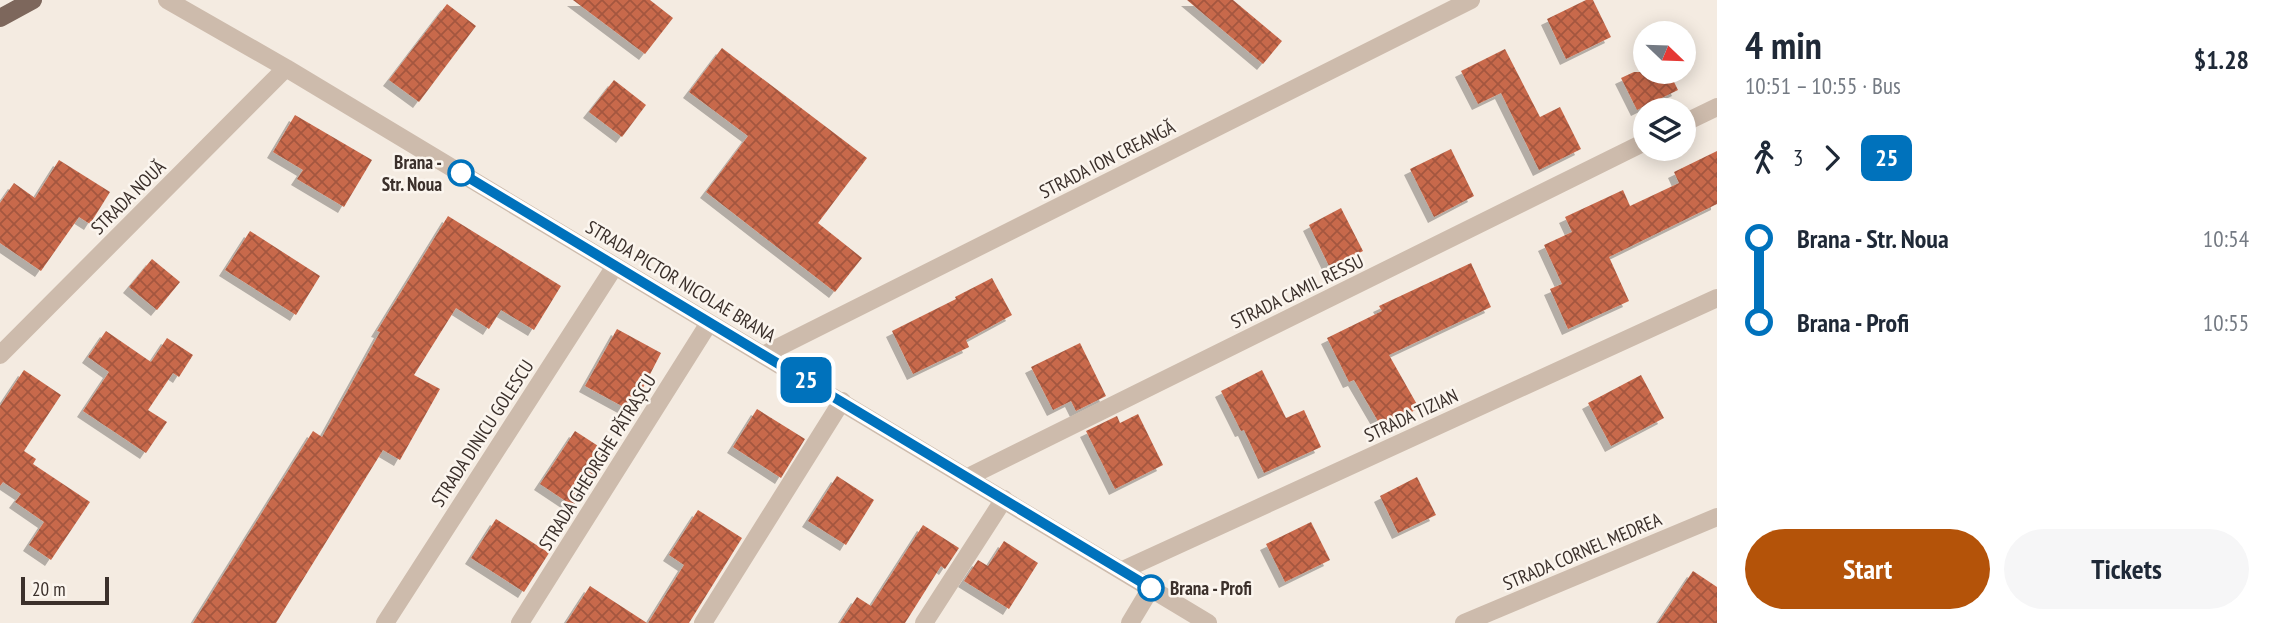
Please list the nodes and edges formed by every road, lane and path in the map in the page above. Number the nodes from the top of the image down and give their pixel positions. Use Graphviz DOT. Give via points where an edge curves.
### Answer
graph roads {
  1 [pos="33,0"];
  2 [pos="167,0"];
  3 [pos="1471,0"];
  4 [pos="0,19"];
  5 [pos="286,68"];
  6 [pos="1717,107"];
  7 [pos="1696,117"];
  8 [pos="1633,148"];
  9 [pos="615,266"];
  10 [pos="1717,298"];
  11 [pos="709,323"];
  12 [pos="0,355"];
  13 [pos="763,355"];
  14 [pos="842,401"];
  15 [pos="968,477"];
  16 [pos="1004,499"];
  17 [pos="1717,517"];
  18 [pos="1123,570"];
  19 [pos="1151,588"];
  20 [pos="385,623"];
  21 [pos="520,623"];
  22 [pos="704,623"];
  23 [pos="924,623"];
  24 [pos="1129,623"];
  25 [pos="1208,623"];
  26 [pos="1464,623"];
  1 -- 4 [label="main road"];
  2 -- 5 [label="street, STRADA PICTOR NICOLAE BRANA"];
  3 -- 13 [label="street, STRADA ION CREANGĂ"];
  5 -- 9 [label="street, STRADA PICTOR NICOLAE BRANA"];
  5 -- 12 [label="street, STRADA NOUĂ"];
  6 -- 7 [label="street"];
  8 -- 15 [label="street, STRADA CAMIL RESSU"];
  9 -- 11 [label="street, STRADA PICTOR NICOLAE BRANA"];
  9 -- 20 [label="street, STRADA DINICU GOLESCU"];
  10 -- 18 [label="street, STRADA TIZIAN"];
  11 -- 13 [label="street, STRADA PICTOR NICOLAE BRANA"];
  11 -- 21 [label="street, STRADA GHEORGHE PĂTRAȘCU"];
  13 -- 14 [label="street, STRADA PICTOR NICOLAE BRANA"];
  14 -- 15 [label="street, STRADA PICTOR NICOLAE BRANA"];
  14 -- 22 [label="street"];
  15 -- 16 [label="street, STRADA PICTOR NICOLAE BRANA"];
  16 -- 18 [label="street, STRADA PICTOR NICOLAE BRANA"];
  16 -- 23 [label="street"];
  17 -- 26 [label="street, STRADA CORNEL MEDREA"];
  18 -- 19 [label="street, STRADA PICTOR NICOLAE BRANA"];
  19 -- 24 [label="street"];
  19 -- 25 [label="street, STRADA PICTOR NICOLAE BRANA"];
}
